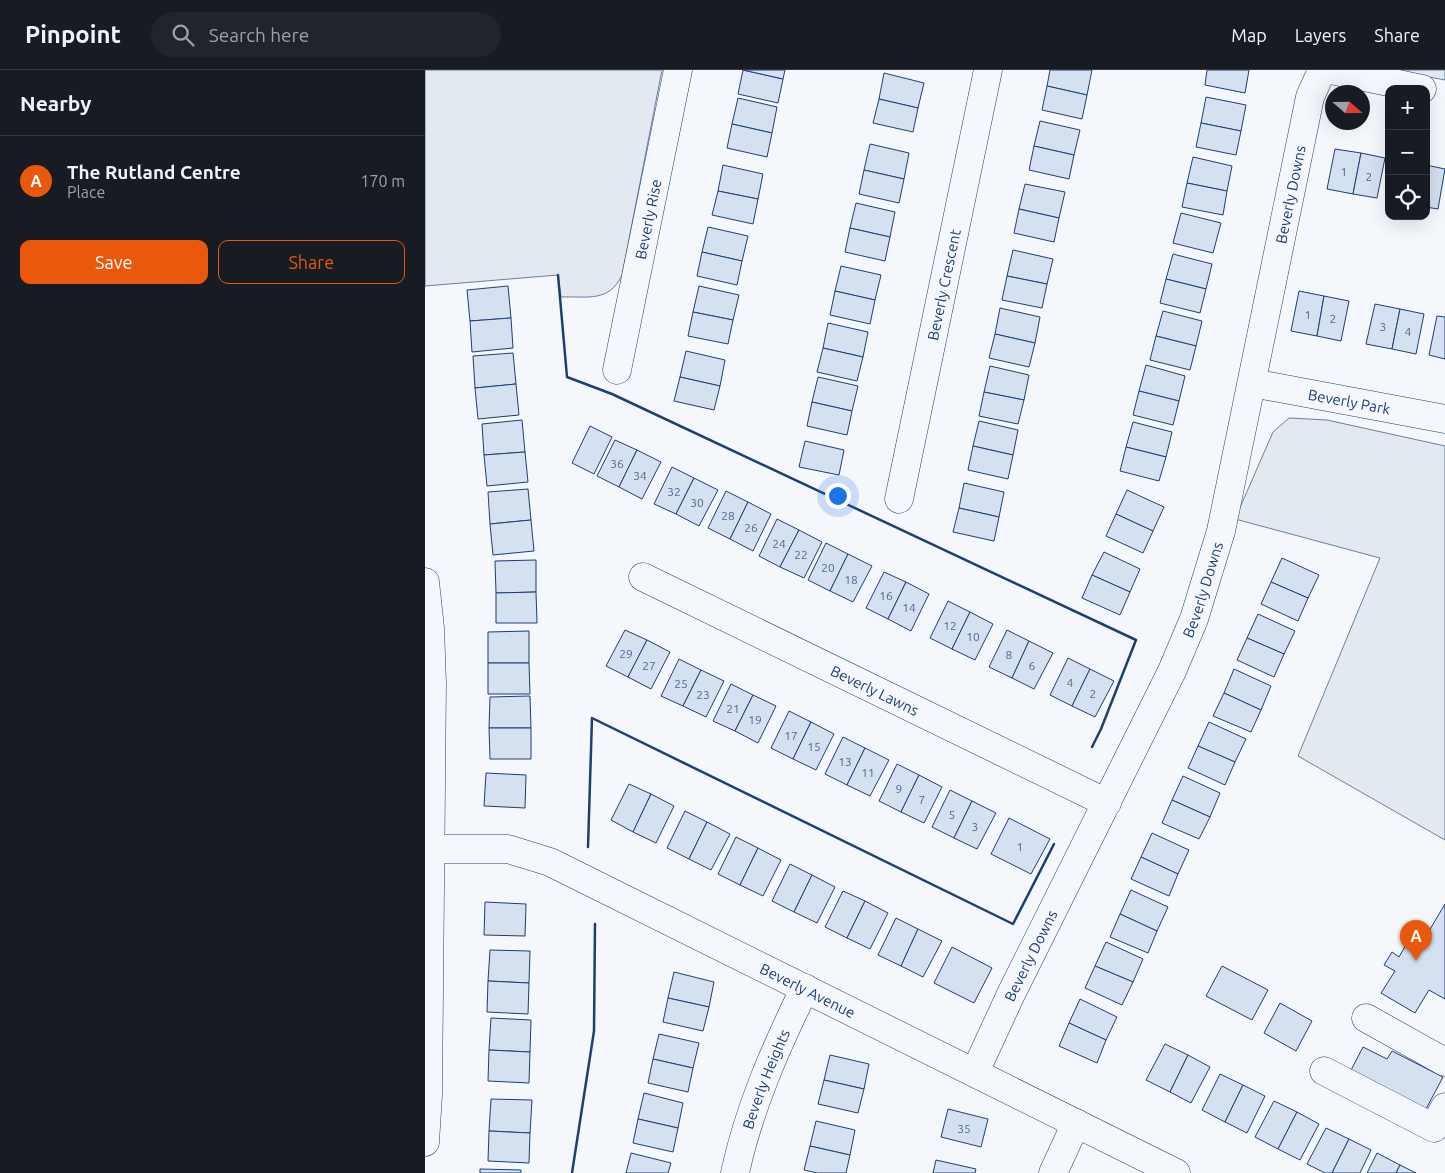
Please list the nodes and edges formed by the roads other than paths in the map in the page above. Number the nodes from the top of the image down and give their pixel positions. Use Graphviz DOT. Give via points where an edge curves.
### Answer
graph roads {
  1 [pos="678,70"];
  2 [pos="988,70"];
  3 [pos="1321,70"];
  4 [pos="1331,70"];
  5 [pos="1403,85"];
  6 [pos="1430,91"];
  7 [pos="1445,93"];
  8 [pos="617,370"];
  9 [pos="1252,382"];
  10 [pos="1445,419"];
  11 [pos="899,500"];
  12 [pos="643,577"];
  13 [pos="425,582"];
  14 [pos="427,628"];
  15 [pos="1107,803"];
  16 [pos="430,849"];
  17 [pos="427,942"];
  18 [pos="805,988"];
  19 [pos="1366,1018"];
  20 [pos="1445,1062"];
  21 [pos="1324,1071"];
  22 [pos="975,1072"];
  23 [pos="1444,1112"];
  24 [pos="1076,1123"];
  25 [pos="425,1142"];
  26 [pos="735,1173"];
  27 [pos="1053,1173"];
  28 [pos="1176,1173"];
  1 -- 8 [label="street, Beverly Rise"];
  2 -- 11 [label="street, Beverly Crescent"];
  3 -- 9 [label="street, Beverly Downs" via="1310,96"];
  4 -- 5 [label="street"];
  6 -- 7 [label="street"];
  9 -- 10 [label="street, Beverly Park"];
  9 -- 15 [label="street, Beverly Downs" via="1221,531 1194,619"];
  12 -- 15 [label="street, Beverly Lawns"];
  13 -- 14 [label="street"];
  14 -- 16 [label="street"];
  15 -- 22 [label="street, Beverly Downs"];
  16 -- 17 [label="street"];
  16 -- 18 [label="street, Beverly Avenue" via="507,849 526,853"];
  17 -- 25 [label="street" via="428,1095"];
  18 -- 22 [label="street, Beverly Avenue"];
  18 -- 26 [label="street, Beverly Heights" via="772,1058 748,1121"];
  19 -- 20 [label="street"];
  21 -- 23 [label="street" via="1434,1128"];
  22 -- 24 [label="street, Beverly Avenue"];
  24 -- 27 [label="street"];
  24 -- 28 [label="street, Beverly Avenue"];
}
